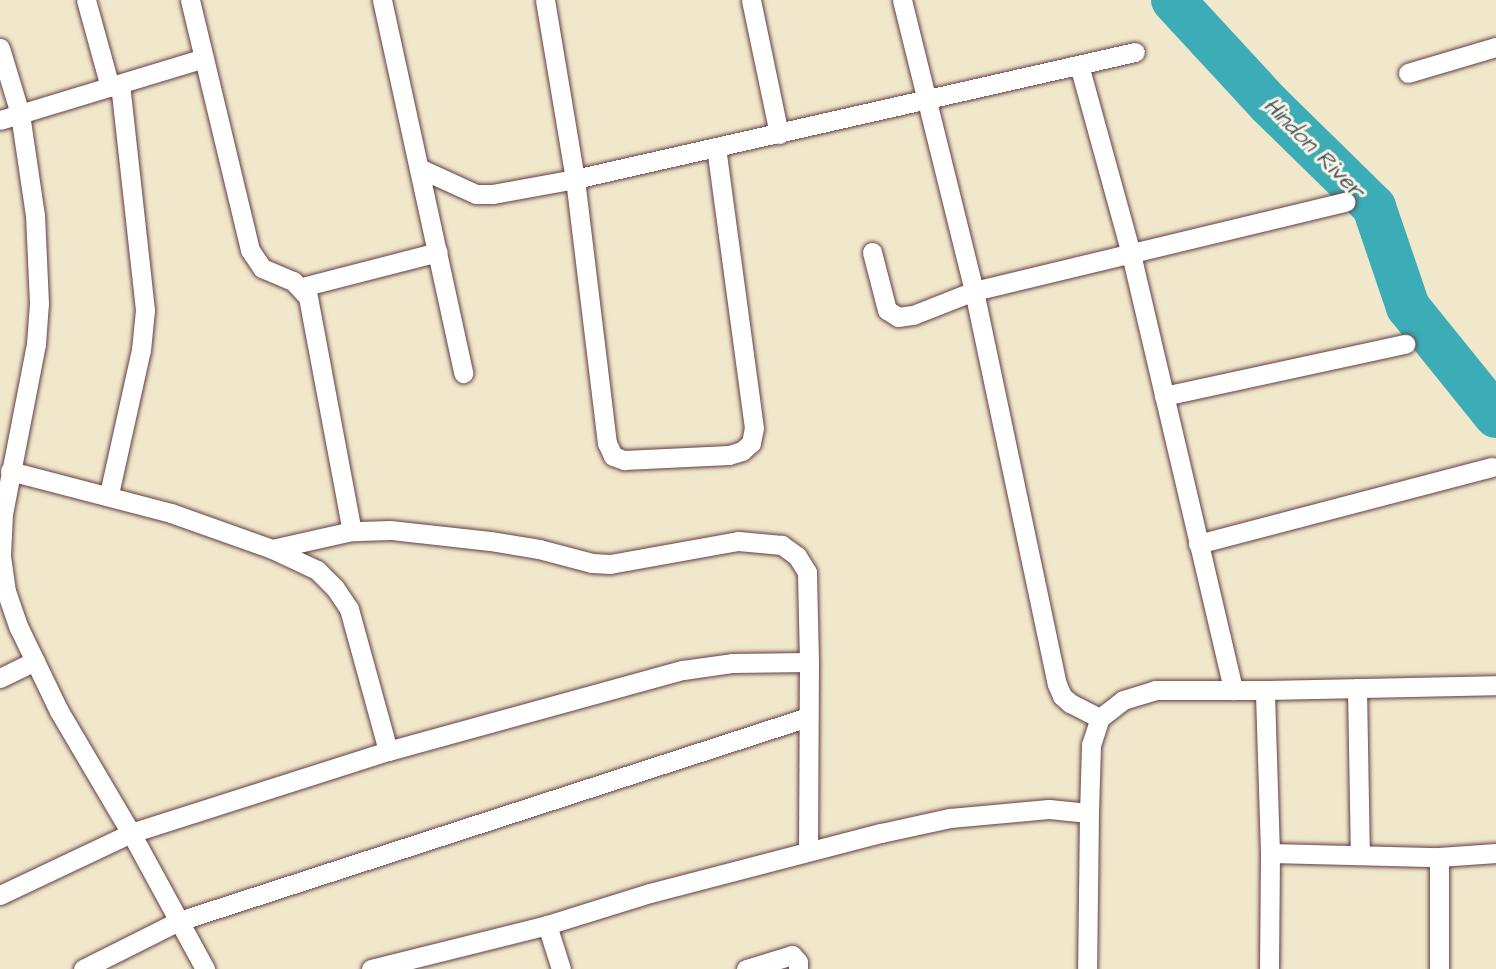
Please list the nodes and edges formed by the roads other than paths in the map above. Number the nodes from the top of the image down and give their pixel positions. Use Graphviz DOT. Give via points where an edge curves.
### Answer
graph roads {
  1 [pos="86,0"];
  2 [pos="190,0"];
  3 [pos="382,0"];
  4 [pos="545,0"];
  5 [pos="751,0"];
  6 [pos="902,0"];
  7 [pos="1496,47"];
  8 [pos="0,48"];
  9 [pos="1135,52"];
  10 [pos="204,58"];
  11 [pos="1079,65"];
  12 [pos="1408,73"];
  13 [pos="115,86"];
  14 [pos="926,101"];
  15 [pos="20,114"];
  16 [pos="0,120"];
  17 [pos="779,134"];
  18 [pos="716,148"];
  19 [pos="421,169"];
  20 [pos="575,179"];
  21 [pos="1345,202"];
  22 [pos="438,252"];
  23 [pos="872,252"];
  24 [pos="1131,254"];
  25 [pos="302,287"];
  26 [pos="974,291"];
  27 [pos="1405,344"];
  28 [pos="463,373"];
  29 [pos="1164,396"];
  30 [pos="1492,467"];
  31 [pos="10,471"];
  32 [pos="109,494"];
  33 [pos="352,531"];
  34 [pos="1198,544"];
  35 [pos="272,549"];
  36 [pos="35,661"];
  37 [pos="808,662"];
  38 [pos="0,678"];
  39 [pos="1496,685"];
  40 [pos="1357,688"];
  41 [pos="1233,690"];
  42 [pos="1265,690"];
  43 [pos="808,717"];
  44 [pos="1100,718"];
  45 [pos="388,751"];
  46 [pos="1090,813"];
  47 [pos="131,833"];
  48 [pos="808,851"];
  49 [pos="1270,853"];
  50 [pos="1496,853"];
  51 [pos="1360,855"];
  52 [pos="1439,857"];
  53 [pos="0,895"];
  54 [pos="179,921"];
  55 [pos="547,925"];
  56 [pos="83,969"];
  57 [pos="205,969"];
  58 [pos="371,969"];
  59 [pos="561,969"];
  60 [pos="746,969"];
  61 [pos="798,969"];
  62 [pos="1087,969"];
  63 [pos="1269,969"];
  64 [pos="1439,969"];
  1 -- 13 [label="street"];
  2 -- 10 [label="street"];
  3 -- 19 [label="street"];
  4 -- 20 [label="street"];
  5 -- 17 [label="street"];
  6 -- 14 [label="street"];
  7 -- 12 [label="street"];
  8 -- 15 [label="street"];
  9 -- 11 [label="street"];
  10 -- 13 [label="street"];
  10 -- 25 [label="street" via="250,250 262,268"];
  11 -- 14 [label="street"];
  11 -- 24 [label="street"];
  13 -- 15 [label="street"];
  13 -- 32 [label="street" via="145,310 141,350"];
  14 -- 17 [label="street"];
  14 -- 26 [label="street"];
  15 -- 16 [label="street"];
  15 -- 31 [label="street" via="35,215 38,303 34,357"];
  17 -- 18 [label="street"];
  18 -- 20 [label="street"];
  18 -- 20 [label="street" via="754,428 751,443 729,455 624,460 613,456 607,443"];
  19 -- 20 [label="street" via="476,194"];
  19 -- 22 [label="street"];
  21 -- 24 [label="street"];
  22 -- 25 [label="street"];
  22 -- 28 [label="street"];
  23 -- 26 [label="street" via="887,310 898,317"];
  24 -- 26 [label="street"];
  24 -- 29 [label="street"];
  25 -- 33 [label="street" via="308,296"];
  26 -- 44 [label="street" via="1057,684 1070,703"];
  27 -- 29 [label="street"];
  29 -- 34 [label="street"];
  30 -- 34 [label="street"];
  31 -- 32 [label="street"];
  31 -- 36 [label="street" via="1,556 6,591"];
  32 -- 35 [label="street"];
  33 -- 35 [label="street"];
  33 -- 37 [label="street" via="417,532 490,541 610,564 738,541 782,545 797,556 807,572"];
  34 -- 41 [label="street"];
  35 -- 45 [label="street" via="317,570 349,609"];
  36 -- 38 [label="street"];
  36 -- 47 [label="street"];
  37 -- 43 [label="street"];
  37 -- 45 [label="street" via="732,663 683,670"];
  39 -- 40 [label="street"];
  40 -- 42 [label="street"];
  40 -- 51 [label="street"];
  41 -- 42 [label="street"];
  41 -- 44 [label="street" via="1155,690 1123,700"];
  42 -- 49 [label="street"];
  43 -- 48 [label="street"];
  43 -- 54 [label="street"];
  44 -- 46 [label="street" via="1091,745"];
  45 -- 47 [label="street"];
  46 -- 48 [label="street" via="1049,808 950,818"];
  46 -- 62 [label="street"];
  47 -- 53 [label="street"];
  47 -- 54 [label="street"];
  48 -- 55 [label="street"];
  49 -- 51 [label="street"];
  49 -- 63 [label="street"];
  50 -- 52 [label="street"];
  51 -- 52 [label="street"];
  52 -- 64 [label="street"];
  54 -- 56 [label="street"];
  54 -- 57 [label="street"];
  55 -- 58 [label="street"];
  55 -- 59 [label="street"];
  60 -- 61 [label="street" via="792,955"];
}
